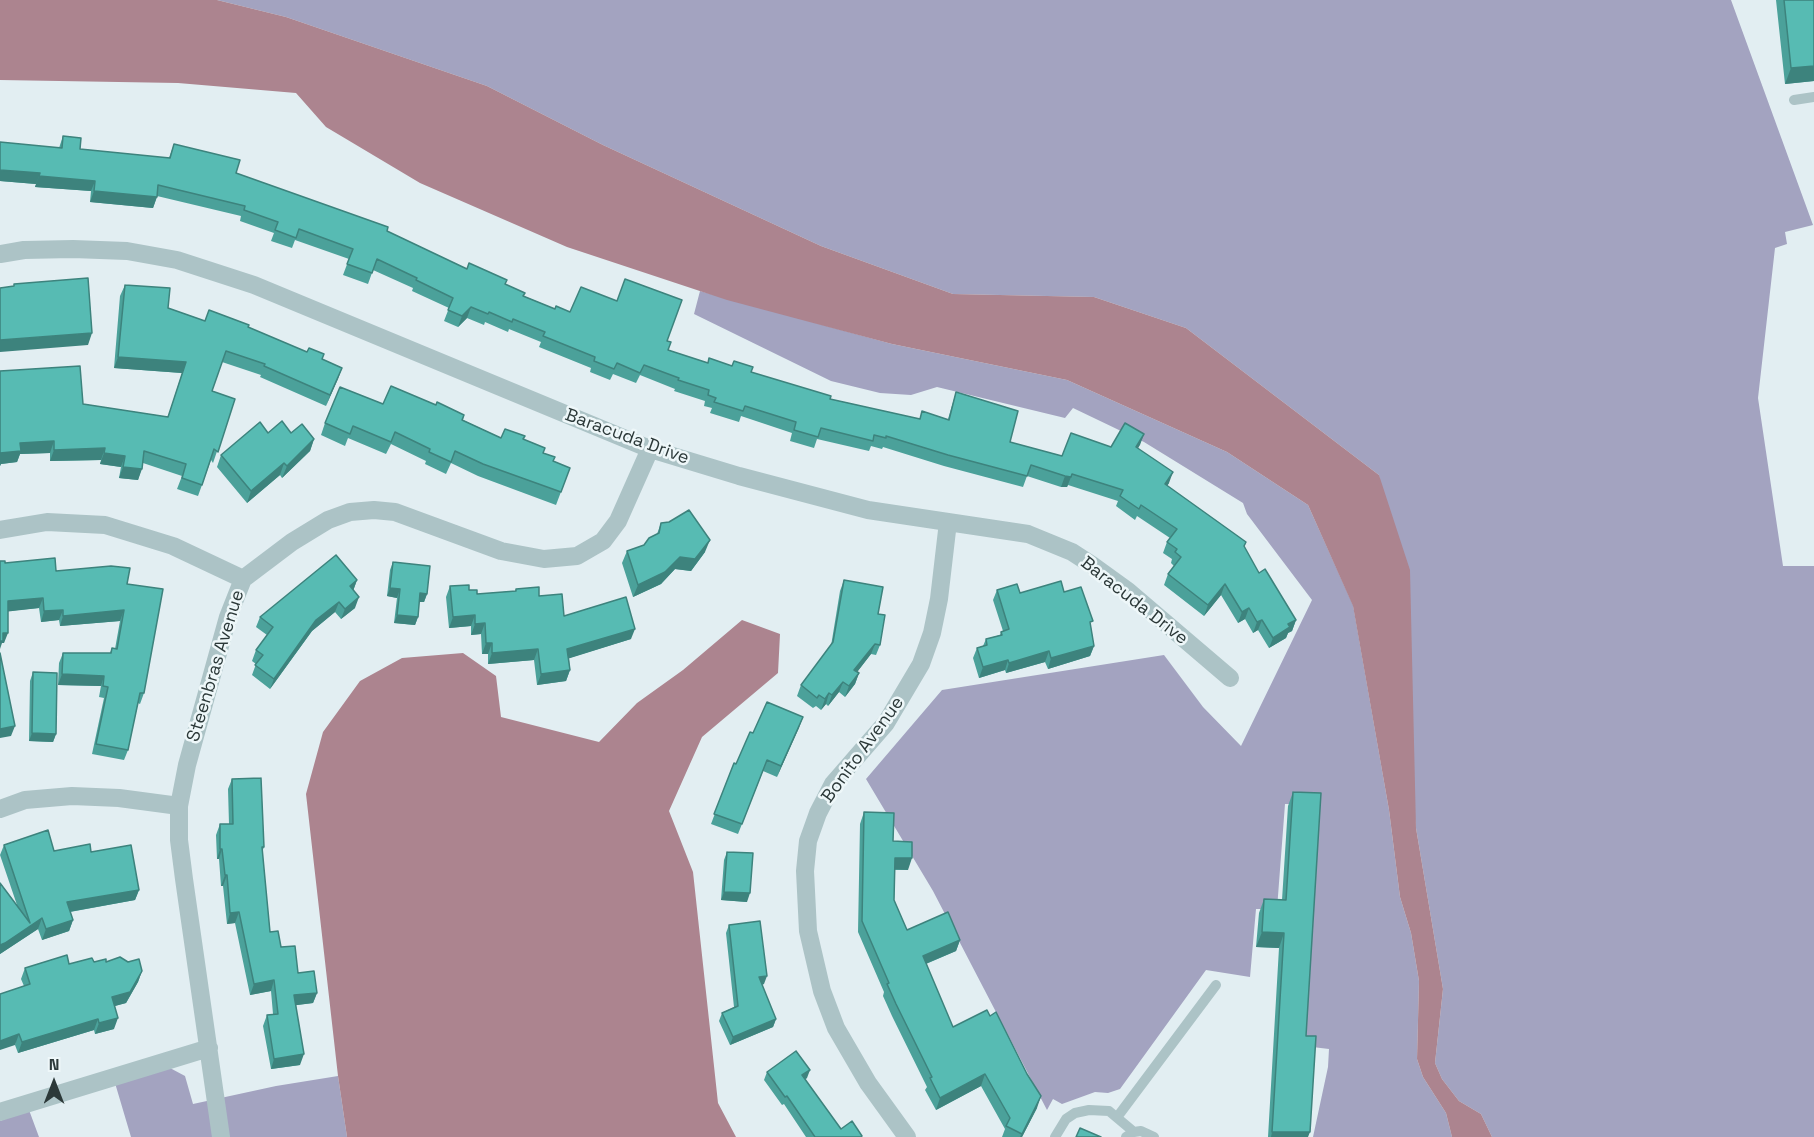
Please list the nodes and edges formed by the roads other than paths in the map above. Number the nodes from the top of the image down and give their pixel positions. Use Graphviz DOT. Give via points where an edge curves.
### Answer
graph roads {
  1 [pos="1814,97"];
  2 [pos="1794,100"];
  3 [pos="0,254"];
  4 [pos="650,449"];
  5 [pos="948,522"];
  6 [pos="0,530"];
  7 [pos="243,579"];
  8 [pos="1230,678"];
  9 [pos="179,806"];
  10 [pos="0,809"];
  11 [pos="1216,985"];
  12 [pos="208,1048"];
  13 [pos="0,1112"];
  14 [pos="1118,1116"];
  15 [pos="1130,1134"];
  16 [pos="221,1137"];
  17 [pos="907,1137"];
  18 [pos="1055,1137"];
  19 [pos="1154,1137"];
  1 -- 2 [label="lane"];
  3 -- 4 [label="street, Baracuda Drive" via="73,249 127,251 177,260 254,285"];
  4 -- 5 [label="street, Baracuda Drive" via="868,510"];
  4 -- 7 [label="street, Steenbras Avenue" via="618,521 603,541 577,556 544,559 501,551 395,512 374,510 350,512 328,520"];
  5 -- 8 [label="street, Baracuda Drive" via="1028,534 1072,552 1128,591"];
  5 -- 17 [label="street, Bonito Avenue" via="939,598 921,664 886,723 833,784 808,841 805,871 808,931 822,991 836,1028 868,1083"];
  6 -- 7 [label="street" via="47,522 105,525 173,546"];
  7 -- 9 [label="street, Steenbras Avenue" via="228,617"];
  9 -- 10 [label="street" via="72,796 25,800"];
  9 -- 12 [label="street, Steenbras Avenue" via="179,840"];
  11 -- 14 [label="lane"];
  12 -- 13 [label="street"];
  12 -- 16 [label="street, Steenbras Avenue"];
  14 -- 15 [label="lane"];
  14 -- 18 [label="lane" via="1109,1111 1075,1113 1061,1125"];
  15 -- 19 [label="lane" via="1148,1132"];
}
